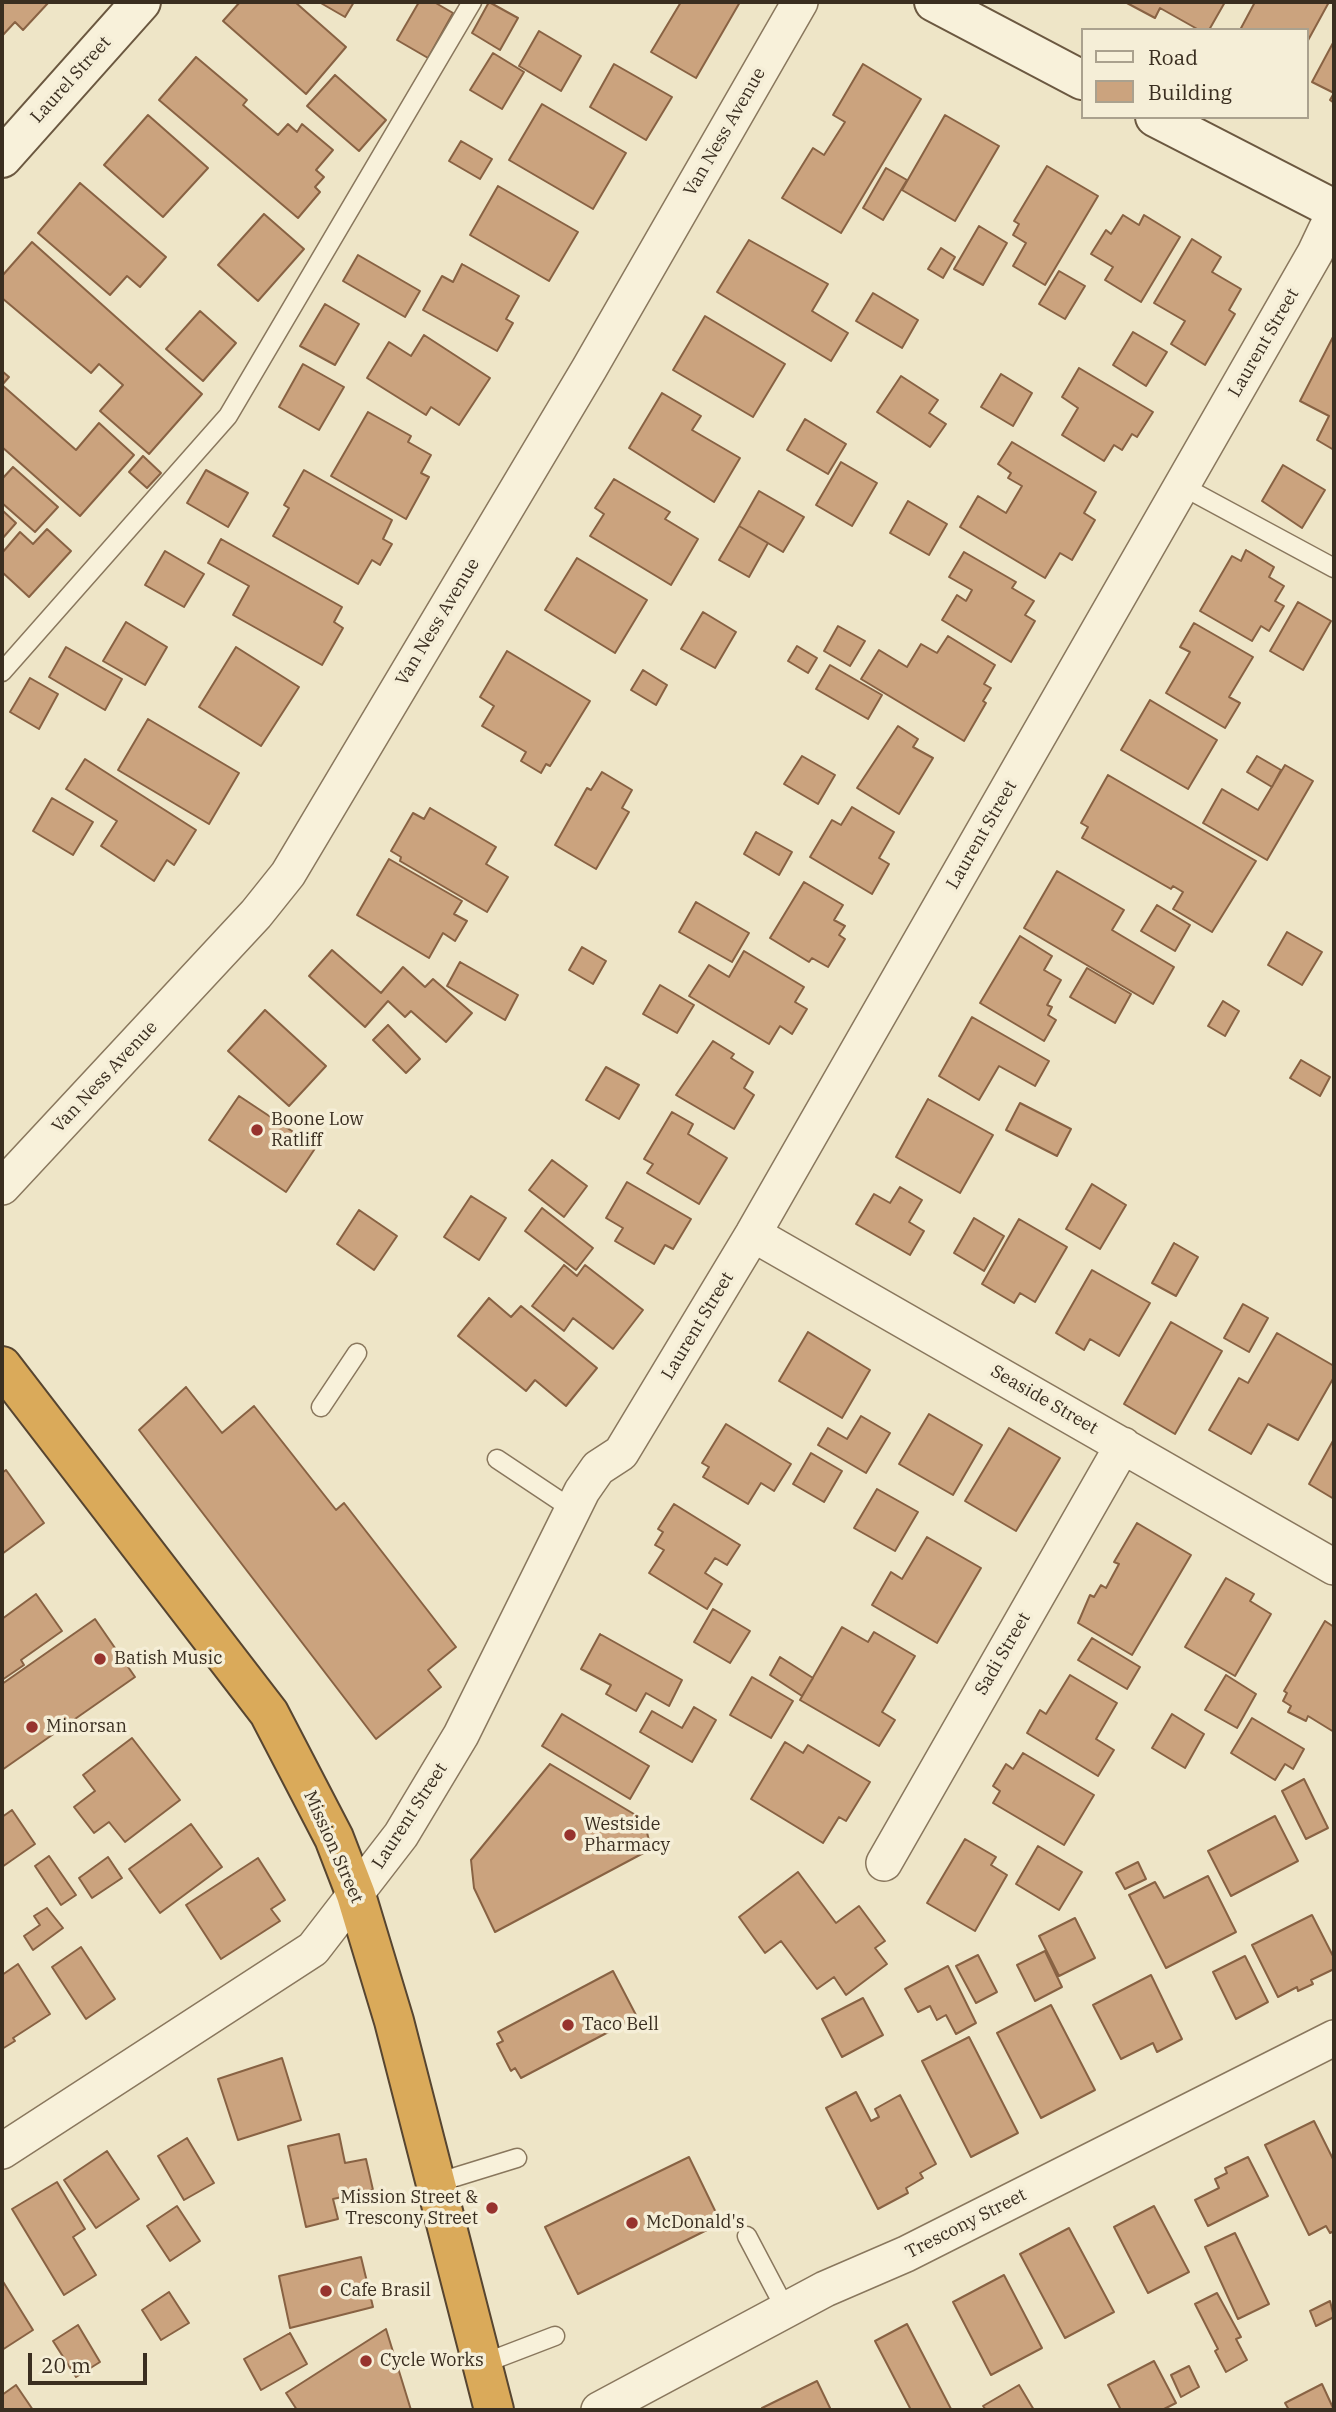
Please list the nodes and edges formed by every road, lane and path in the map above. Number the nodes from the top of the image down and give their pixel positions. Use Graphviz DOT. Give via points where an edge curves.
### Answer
graph roads {
  1 [pos="141,2"];
  2 [pos="472,2"];
  3 [pos="800,2"];
  4 [pos="934,2"];
  5 [pos="1080,79"];
  6 [pos="1160,119"];
  7 [pos="2,158"];
  8 [pos="1334,211"];
  9 [pos="1182,486"];
  10 [pos="1334,568"];
  11 [pos="2,672"];
  12 [pos="2,1187"];
  13 [pos="753,1234"];
  14 [pos="357,1353"];
  15 [pos="2,1366"];
  16 [pos="321,1407"];
  17 [pos="1123,1445"];
  18 [pos="497,1459"];
  19 [pos="571,1496"];
  20 [pos="1334,1567"];
  21 [pos="884,1863"];
  22 [pos="356,1895"];
  23 [pos="1334,2038"];
  24 [pos="2,2151"];
  25 [pos="517,2158"];
  26 [pos="436,2183"];
  27 [pos="747,2236"];
  28 [pos="786,2310"];
  29 [pos="555,2336"];
  30 [pos="482,2364"];
  31 [pos="494,2410"];
  32 [pos="599,2410"];
  1 -- 7 [label="street, Laurel Street"];
  2 -- 11 [label="lane" via="228,416"];
  3 -- 12 [label="street, Van Ness Avenue" via="589,369 288,874"];
  4 -- 5 [label="street"];
  6 -- 8 [label="street"];
  8 -- 9 [label="street, Laurent Street" via="1315,253"];
  9 -- 10 [label="lane"];
  9 -- 13 [label="street, Laurent Street"];
  13 -- 17 [label="street, Seaside Street"];
  13 -- 19 [label="street, Laurent Street" via="621,1453 598,1468"];
  14 -- 16 [label="lane"];
  15 -- 22 [label="highway, Mission Street" via="269,1713 334,1838"];
  17 -- 20 [label="street, Seaside Street"];
  17 -- 21 [label="street, Sadi Street"];
  18 -- 19 [label="lane"];
  19 -- 22 [label="street, Laurent Street" via="461,1735 401,1835"];
  22 -- 24 [label="street, Laurent Street" via="313,1949"];
  22 -- 26 [label="highway, Mission Street"];
  23 -- 28 [label="street, Trescony Street" via="906,2255"];
  25 -- 26 [label="lane"];
  26 -- 30 [label="highway, Mission Street"];
  27 -- 28 [label="lane"];
  28 -- 32 [label="street, Trescony Street"];
  29 -- 30 [label="lane"];
  30 -- 31 [label="highway, Mission Street"];
}
